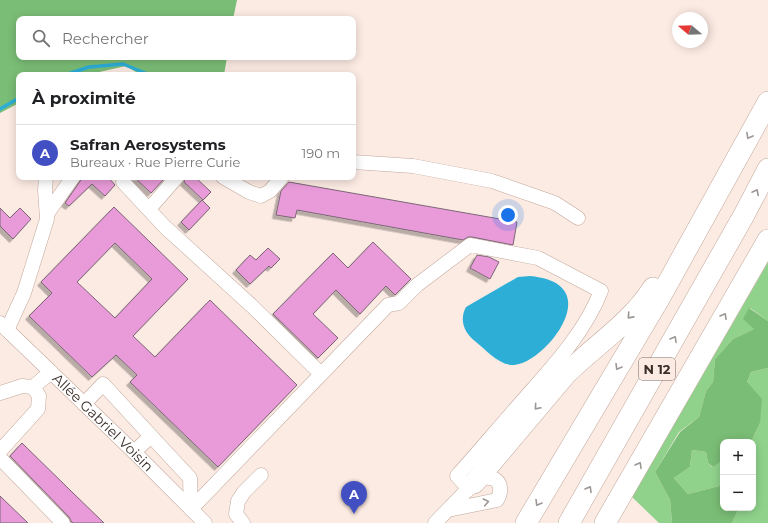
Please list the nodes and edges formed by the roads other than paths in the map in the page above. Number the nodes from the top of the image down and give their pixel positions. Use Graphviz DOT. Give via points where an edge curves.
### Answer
graph roads {
  1 [pos="768,102"];
  2 [pos="356,162"];
  3 [pos="768,169"];
  4 [pos="46,180"];
  5 [pos="71,180"];
  6 [pos="174,180"];
  7 [pos="228,180"];
  8 [pos="279,180"];
  9 [pos="123,182"];
  10 [pos="149,209"];
  11 [pos="47,214"];
  12 [pos="578,218"];
  13 [pos="766,241"];
  14 [pos="690,244"];
  15 [pos="3,327"];
  16 [pos="51,372"];
  17 [pos="321,374"];
  18 [pos="33,387"];
  19 [pos="0,393"];
  20 [pos="84,404"];
  21 [pos="150,436"];
  22 [pos="0,451"];
  23 [pos="134,452"];
  24 [pos="0,458"];
  25 [pos="261,475"];
  26 [pos="471,486"];
  27 [pos="191,509"];
  28 [pos="448,510"];
  29 [pos="63,523"];
  30 [pos="205,523"];
  31 [pos="243,523"];
  32 [pos="435,523"];
  33 [pos="526,523"];
  34 [pos="570,523"];
  35 [pos="605,523"];
  1 -- 14 [label="highway, N 12, one-way"];
  2 -- 12 [label="street" via="413,166 492,182 555,203"];
  34 -- 3 [label="highway, N 12, one-way"];
  4 -- 11 [label="street"];
  5 -- 11 [label="street"];
  6 -- 10 [label="street"];
  7 -- 8 [label="street" via="261,196 270,191"];
  9 -- 10 [label="street"];
  10 -- 17 [label="street"];
  11 -- 15 [label="street" via="24,293"];
  35 -- 13 [label="highway, one-way"];
  14 -- 26 [label="highway, one-way" via="671,257 651,290 628,318 566,374"];
  14 -- 33 [label="highway, N 12, one-way"];
  15 -- 16 [label="street, Allée Gabriel Voisin"];
  16 -- 18 [label="street"];
  16 -- 20 [label="street, Allée Gabriel Voisin"];
  17 -- 26 [label="street" via="388,305 399,303 417,285 470,245 538,258 601,291 595,306 554,365 457,476"];
  17 -- 27 [label="street"];
  18 -- 19 [label="street" via="22,386"];
  18 -- 22 [label="street" via="39,396 38,408"];
  20 -- 21 [label="street" via="103,384"];
  20 -- 23 [label="street, Allée Gabriel Voisin"];
  21 -- 23 [label="street"];
  21 -- 27 [label="street" via="190,478"];
  23 -- 27 [label="street, Allée Gabriel Voisin"];
  24 -- 29 [label="street"];
  25 -- 31 [label="street" via="238,501 236,514"];
  26 -- 28 [label="street"];
  28 -- 26 [label="street, one-way" via="497,500 500,494 501,488 497,481 491,478 482,479"];
  27 -- 30 [label="street, Allée Gabriel Voisin"];
  28 -- 32 [label="street"];
}
